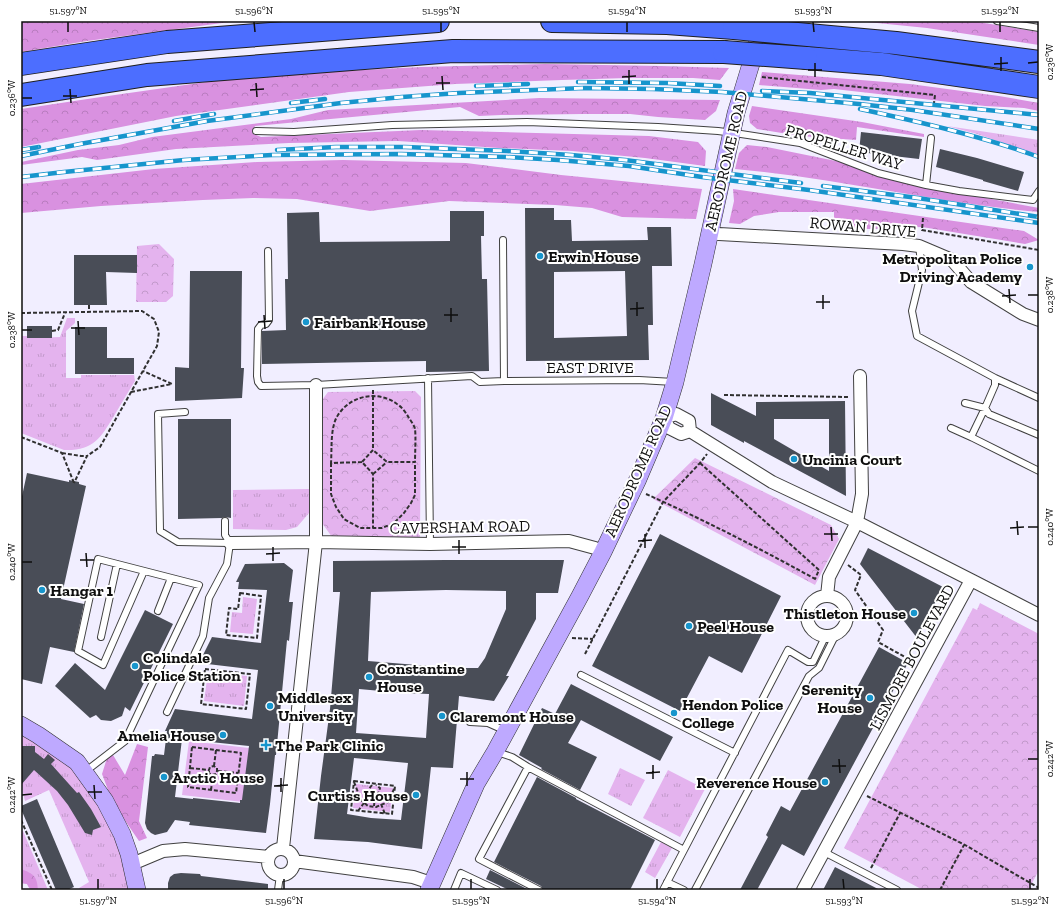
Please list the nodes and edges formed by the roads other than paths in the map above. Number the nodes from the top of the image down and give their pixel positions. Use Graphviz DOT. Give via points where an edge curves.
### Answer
graph roads {
  1 [pos="438,21"];
  2 [pos="552,21"];
  3 [pos="764,21"];
  4 [pos="997,21"];
  5 [pos="1039,28"];
  6 [pos="1039,62"];
  7 [pos="21,64"];
  8 [pos="1039,87"];
  9 [pos="21,94"];
  10 [pos="256,131"];
  11 [pos="731,132"];
  12 [pos="931,138"];
  13 [pos="926,185"];
  14 [pos="1039,191"];
  15 [pos="709,232"];
  16 [pos="503,240"];
  17 [pos="919,246"];
  18 [pos="268,251"];
  19 [pos="1039,320"];
  20 [pos="860,376"];
  21 [pos="428,378"];
  22 [pos="995,378"];
  23 [pos="504,381"];
  24 [pos="675,382"];
  25 [pos="316,385"];
  26 [pos="1039,398"];
  27 [pos="965,403"];
  28 [pos="985,408"];
  29 [pos="185,412"];
  30 [pos="664,418"];
  31 [pos="951,428"];
  32 [pos="1039,435"];
  33 [pos="971,437"];
  34 [pos="1039,471"];
  35 [pos="225,521"];
  36 [pos="857,522"];
  37 [pos="316,542"];
  38 [pos="230,543"];
  39 [pos="430,544"];
  40 [pos="603,552"];
  41 [pos="118,564"];
  42 [pos="144,571"];
  43 [pos="171,578"];
  44 [pos="971,580"];
  45 [pos="827,591"];
  46 [pos="158,611"];
  47 [pos="1039,615"];
  48 [pos="831,636"];
  49 [pos="101,637"];
  50 [pos="581,675"];
  51 [pos="167,712"];
  52 [pos="470,722"];
  53 [pos="21,725"];
  54 [pos="506,731"];
  55 [pos="495,752"];
  56 [pos="735,753"];
  57 [pos="528,767"];
  58 [pos="84,772"];
  59 [pos="283,848"];
  60 [pos="684,850"];
  61 [pos="824,852"];
  62 [pos="269,857"];
  63 [pos="294,861"];
  64 [pos="132,864"];
  65 [pos="280,875"];
  66 [pos="667,882"];
  67 [pos="430,887"];
  68 [pos="138,890"];
  69 [pos="278,890"];
  70 [pos="454,890"];
  71 [pos="497,890"];
  72 [pos="539,890"];
  73 [pos="663,890"];
  74 [pos="684,890"];
  75 [pos="695,890"];
  76 [pos="803,890"];
  77 [pos="897,890"];
  1 -- 7 [label="highway" via="167,42"];
  2 -- 6 [label="highway, bridge" via="666,23 734,28 896,43"];
  3 -- 11 [label="street, AERODROME ROAD"];
  4 -- 5 [label="lane"];
  8 -- 9 [label="highway, bridge" via="881,64 724,52 453,51 147,75"];
  10 -- 11 [label="lane, PROPELLER WAY" via="294,132 392,125 527,122"];
  11 -- 13 [label="lane, PROPELLER WAY" via="800,143 878,173"];
  11 -- 15 [label="street, AERODROME ROAD"];
  12 -- 13 [label="lane, PROPELLER WAY"];
  13 -- 14 [label="lane, PROPELLER WAY" via="1033,200"];
  15 -- 17 [label="street, ROWAN DRIVE"];
  15 -- 24 [label="street, AERODROME ROAD"];
  16 -- 23 [label="lane"];
  17 -- 19 [label="street, ROWAN DRIVE" via="952,260 971,282 1023,314"];
  17 -- 22 [label="lane" via="922,270 912,311 917,336"];
  18 -- 25 [label="lane, EAST DRIVE" via="268,320 258,329 258,382 261,386"];
  20 -- 36 [label="street" via="862,494"];
  21 -- 23 [label="lane, EAST DRIVE" via="472,376 480,382"];
  21 -- 25 [label="lane, EAST DRIVE"];
  21 -- 39 [label="lane"];
  22 -- 26 [label="lane"];
  22 -- 28 [label="lane" via="995,385"];
  23 -- 24 [label="lane, EAST DRIVE"];
  24 -- 30 [label="street, AERODROME ROAD"];
  25 -- 37 [label="street"];
  27 -- 28 [label="lane"];
  28 -- 32 [label="lane" via="989,414"];
  28 -- 33 [label="lane"];
  29 -- 38 [label="lane" via="158,414 160,531 178,542"];
  30 -- 36 [label="street, LISMORE BOULEVARD" via="669,428 681,434 690,431 772,482"];
  30 -- 40 [label="street, AERODROME ROAD"];
  31 -- 33 [label="lane"];
  33 -- 34 [label="lane"];
  35 -- 38 [label="lane" via="225,535"];
  36 -- 44 [label="street, LISMORE BOULEVARD"];
  36 -- 45 [label="street" via="829,577"];
  37 -- 38 [label="street, CAVERSHAM ROAD"];
  37 -- 39 [label="street, CAVERSHAM ROAD"];
  37 -- 59 [label="street"];
  38 -- 51 [label="lane" via="227,564 209,598 203,636"];
  39 -- 40 [label="street, CAVERSHAM ROAD" via="569,541"];
  40 -- 54 [label="street, AERODROME ROAD"];
  41 -- 42 [label="lane"];
  41 -- 42 [label="lane" via="98,559 78,651 103,665"];
  41 -- 49 [label="lane"];
  42 -- 43 [label="lane"];
  43 -- 46 [label="lane"];
  43 -- 58 [label="lane" via="198,585 125,741"];
  44 -- 47 [label="street"];
  44 -- 61 [label="street, LISMORE BOULEVARD"];
  45 -- 48 [label="street" via="841,601 847,616 841,631"];
  45 -- 48 [label="street" via="810,604 806,617 811,629 820,636"];
  48 -- 56 [label="lane" via="813,662 808,662 788,650"];
  48 -- 75 [label="lane" via="819,668 809,676"];
  50 -- 56 [label="lane"];
  52 -- 54 [label="lane" via="488,723"];
  53 -- 58 [label="street" via="77,762"];
  54 -- 55 [label="street, AERODROME ROAD"];
  55 -- 57 [label="lane" via="512,757"];
  55 -- 67 [label="street, AERODROME ROAD" via="476,784"];
  56 -- 60 [label="lane"];
  57 -- 60 [label="lane"];
  57 -- 72 [label="lane" via="479,860"];
  58 -- 64 [label="street" via="109,808 122,834"];
  59 -- 62 [label="street" via="274,850"];
  59 -- 63 [label="street" via="290,852"];
  60 -- 66 [label="lane"];
  61 -- 76 [label="street, LISMORE BOULEVARD"];
  61 -- 77 [label="lane"];
  62 -- 64 [label="street" via="185,849 164,851"];
  62 -- 65 [label="street" via="268,866"];
  63 -- 65 [label="street" via="291,870"];
  63 -- 67 [label="street" via="413,877"];
  64 -- 68 [label="street"];
  65 -- 69 [label="lane"];
  66 -- 73 [label="lane"];
  66 -- 74 [label="lane"];
  70 -- 71 [label="lane" via="461,873"];
}
